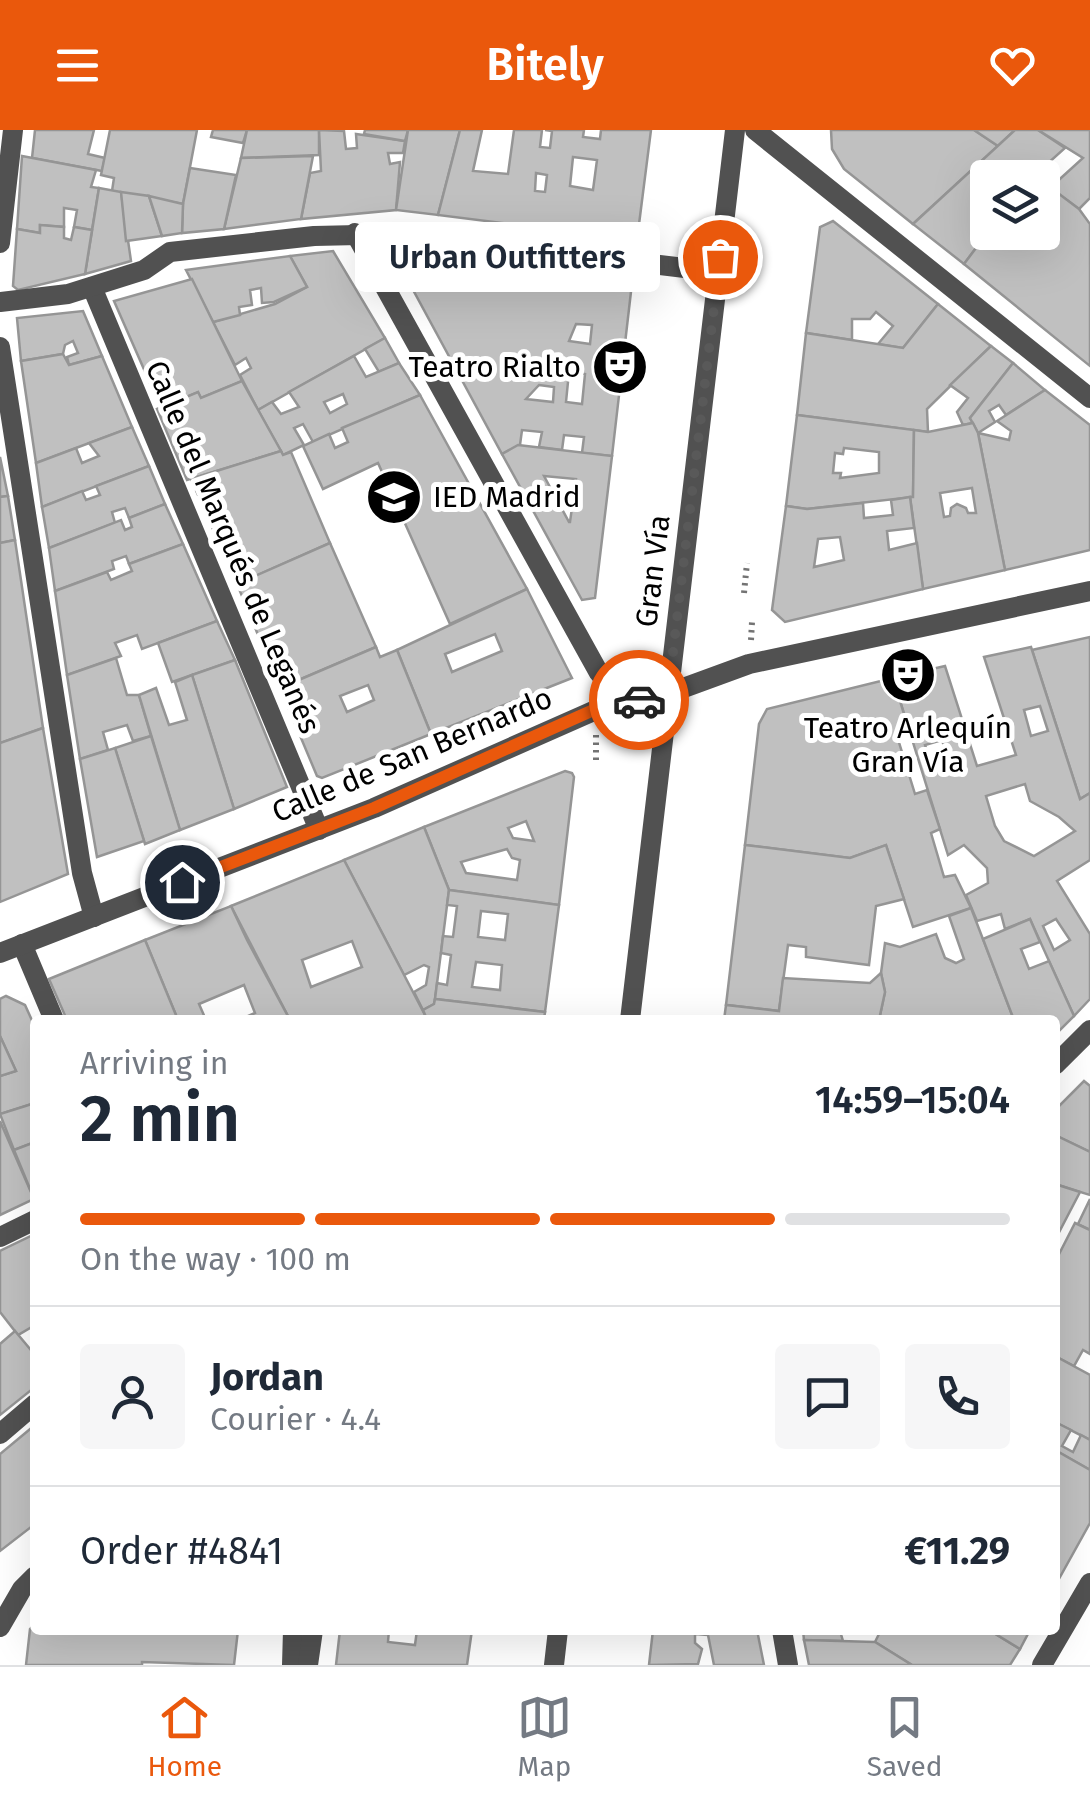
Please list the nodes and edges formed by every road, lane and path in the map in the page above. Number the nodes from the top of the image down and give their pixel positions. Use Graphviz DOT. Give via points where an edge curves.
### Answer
graph roads {
  1 [pos="13,130"];
  2 [pos="734,130"];
  3 [pos="755,130"];
  4 [pos="355,233"];
  5 [pos="0,243"];
  6 [pos="718,272"];
  7 [pos="92,287"];
  8 [pos="0,302"];
  9 [pos="0,347"];
  10 [pos="1090,398"];
  11 [pos="747,564"];
  12 [pos="1090,591"];
  13 [pos="744,594"];
  14 [pos="600,672"];
  15 [pos="668,694"];
  16 [pos="319,830"];
  17 [pos="94,916"];
  18 [pos="22,944"];
  19 [pos="0,953"];
  20 [pos="52,1015"];
  21 [pos="631,1015"];
  22 [pos="1090,1030"];
  23 [pos="1060,1061"];
  24 [pos="30,1222"];
  25 [pos="0,1237"];
  26 [pos="30,1408"];
  27 [pos="0,1434"];
  28 [pos="30,1581"];
  29 [pos="1090,1583"];
  30 [pos="0,1626"];
  31 [pos="1060,1634"];
  32 [pos="294,1635"];
  33 [pos="312,1635"];
  34 [pos="557,1635"];
  35 [pos="783,1635"];
  36 [pos="1060,1635"];
  37 [pos="292,1665"];
  38 [pos="308,1665"];
  39 [pos="554,1665"];
  40 [pos="788,1665"];
  41 [pos="1042,1665"];
  1 -- 5 [label="street"];
  2 -- 6 [label="street, Gran Vía"];
  3 -- 10 [label="street"];
  4 -- 6 [label="street"];
  4 -- 7 [label="street" via="170,252 144,270"];
  4 -- 14 [label="street"];
  6 -- 15 [label="street, Gran Vía"];
  7 -- 8 [label="street"];
  7 -- 16 [label="street, Calle del Marqués de Leganés"];
  9 -- 17 [label="street"];
  11 -- 13 [label="path"];
  12 -- 15 [label="street, Calle de San Bernardo" via="749,664"];
  15 -- 16 [label="street, Calle de San Bernardo" via="598,708"];
  15 -- 21 [label="street, Gran Vía"];
  16 -- 17 [label="street, Calle de San Bernardo"];
  17 -- 18 [label="street, Calle de San Bernardo"];
  18 -- 19 [label="street, Calle de San Bernardo"];
  18 -- 20 [label="street"];
  22 -- 23 [label="street"];
  24 -- 25 [label="street"];
  26 -- 27 [label="street"];
  28 -- 30 [label="street"];
  29 -- 31 [label="street"];
  32 -- 37 [label="street"];
  33 -- 38 [label="street"];
  34 -- 39 [label="street"];
  35 -- 40 [label="street"];
  36 -- 41 [label="street"];
}
